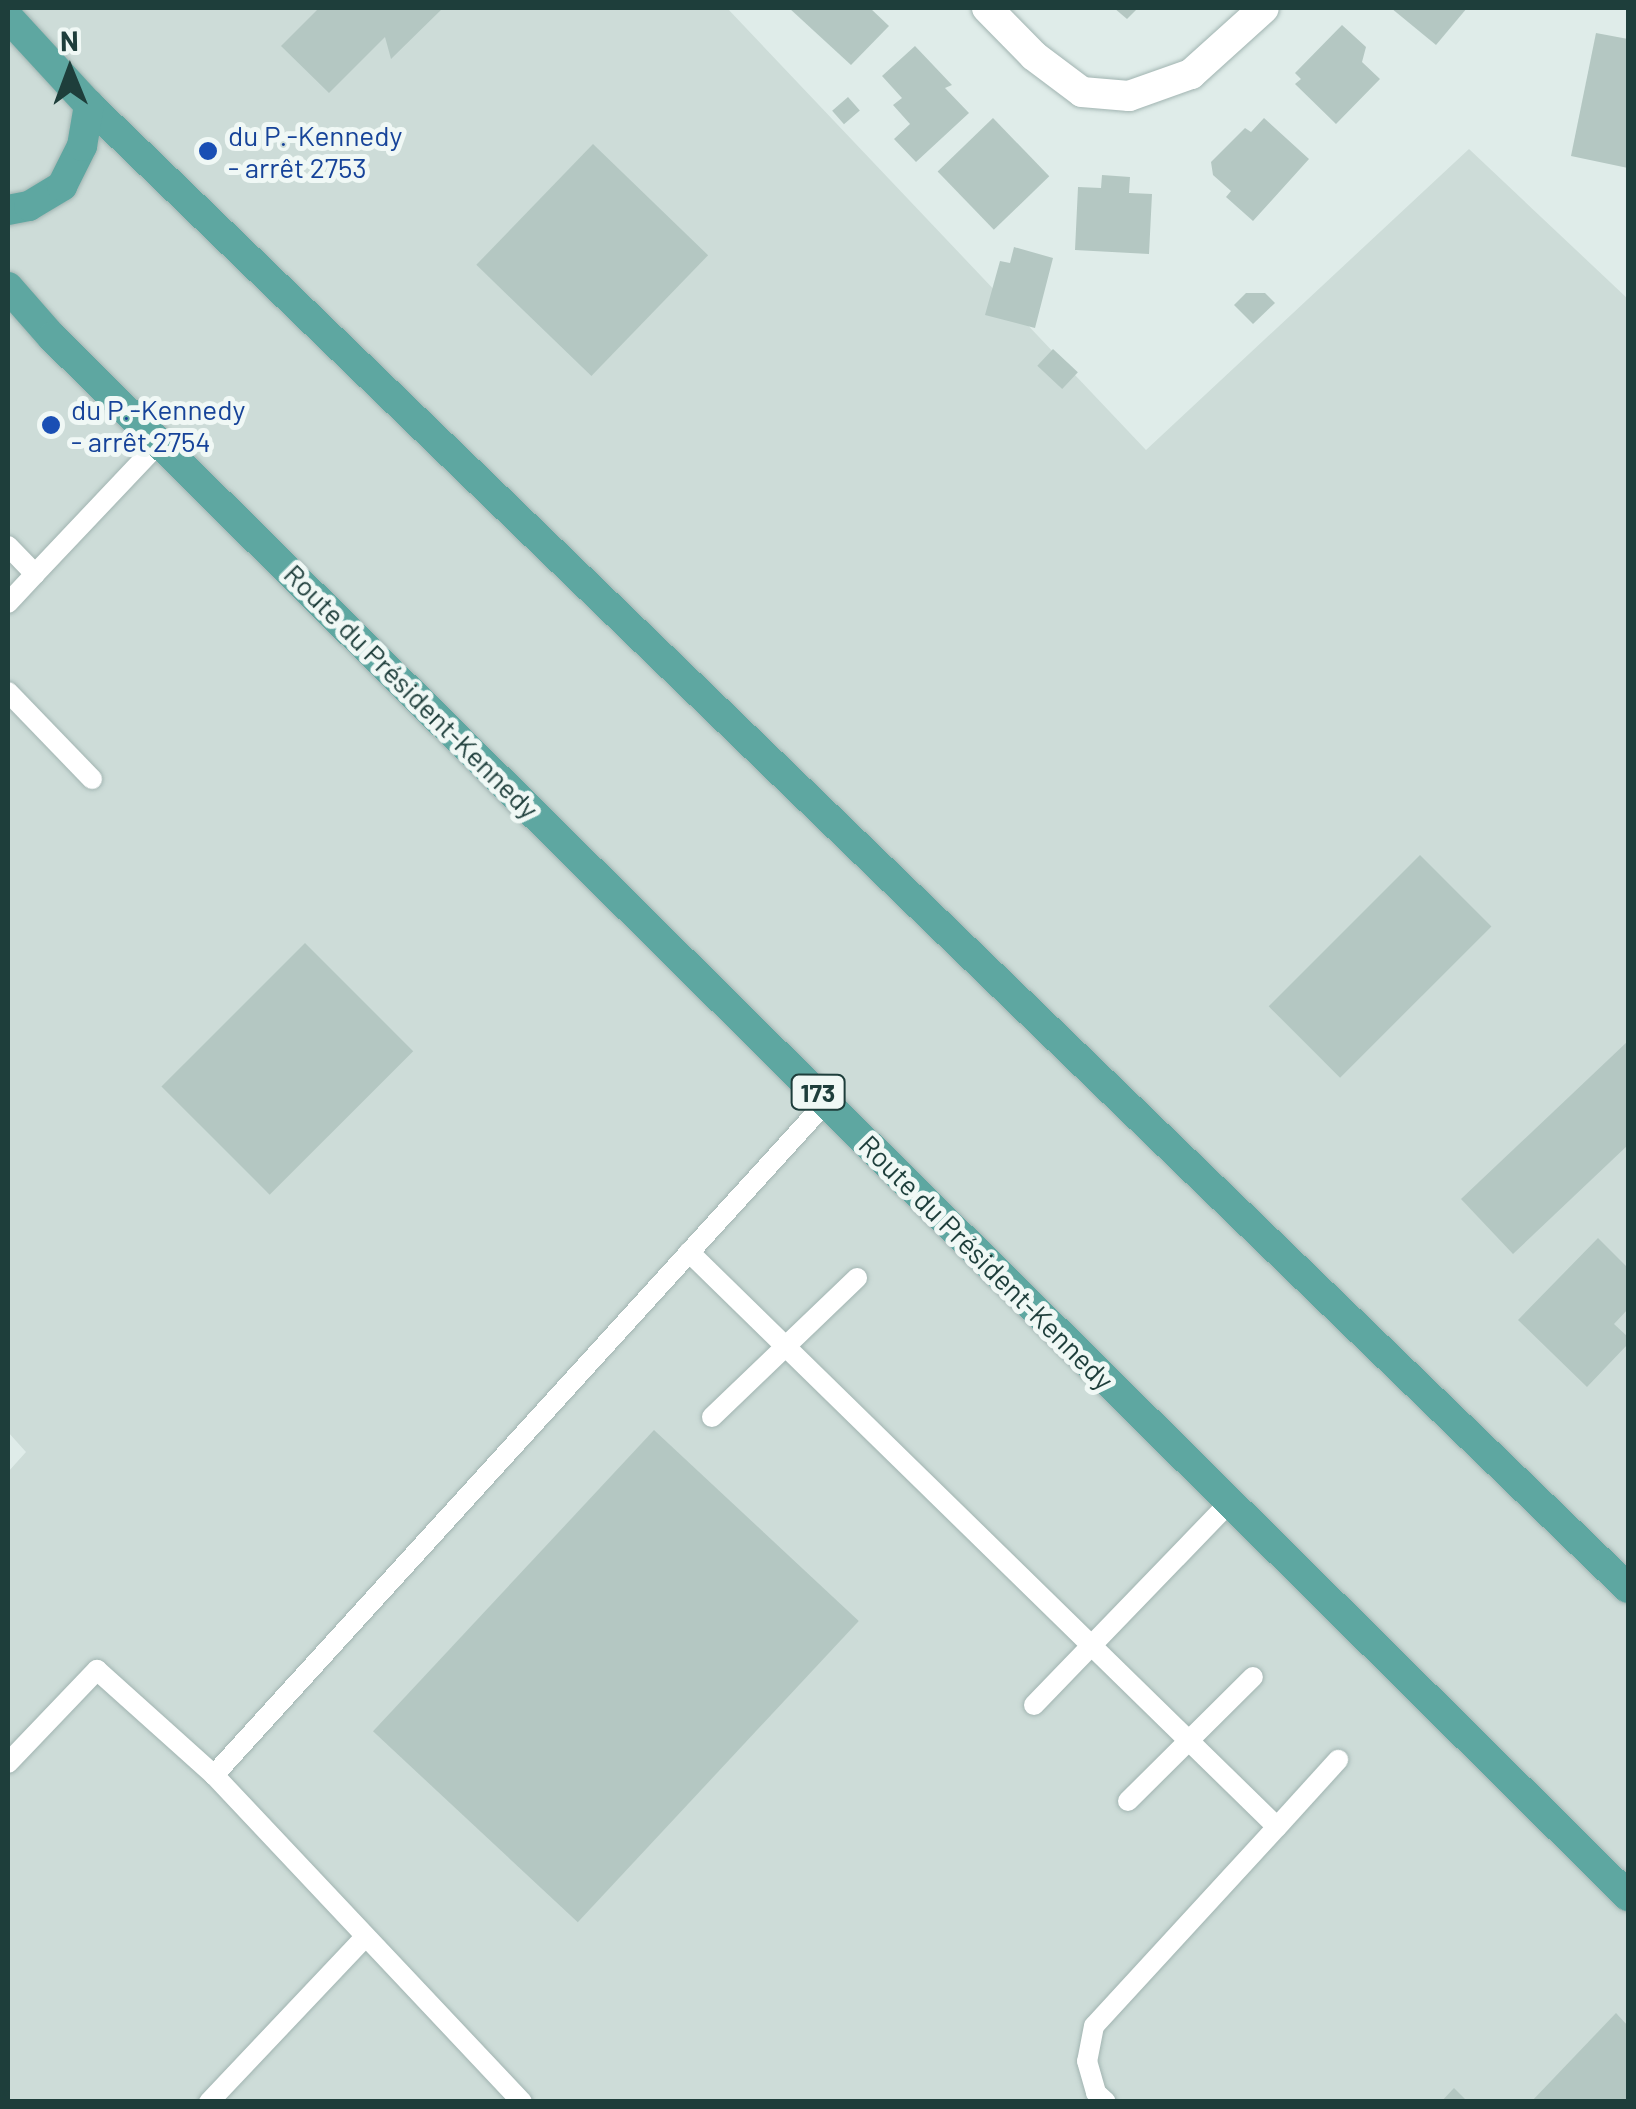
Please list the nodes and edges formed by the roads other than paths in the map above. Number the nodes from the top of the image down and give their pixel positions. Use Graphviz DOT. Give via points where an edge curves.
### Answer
graph roads {
  1 [pos="987,8"];
  2 [pos="1264,8"];
  3 [pos="8,17"];
  4 [pos="89,105"];
  5 [pos="8,210"];
  6 [pos="8,287"];
  7 [pos="160,442"];
  8 [pos="8,546"];
  9 [pos="34,574"];
  10 [pos="8,603"];
  11 [pos="8,692"];
  12 [pos="92,780"];
  13 [pos="827,1101"];
  14 [pos="689,1252"];
  15 [pos="857,1278"];
  16 [pos="784,1346"];
  17 [pos="712,1417"];
  18 [pos="1228,1504"];
  19 [pos="1628,1588"];
  20 [pos="1091,1645"];
  21 [pos="1253,1677"];
  22 [pos="1034,1704"];
  23 [pos="1189,1740"];
  24 [pos="1338,1760"];
  25 [pos="8,1763"];
  26 [pos="214,1775"];
  27 [pos="1128,1801"];
  28 [pos="1278,1827"];
  29 [pos="1628,1896"];
  30 [pos="364,1938"];
  31 [pos="209,2102"];
  32 [pos="522,2102"];
  33 [pos="1106,2102"];
  1 -- 2 [label="street" via="1082,92 1129,96 1191,74"];
  3 -- 4 [label="main road"];
  4 -- 5 [label="main road" via="82,146 62,186"];
  4 -- 19 [label="main road"];
  6 -- 7 [label="main road, Route du Président-Kennedy / 173"];
  7 -- 9 [label="lane"];
  7 -- 13 [label="main road, Route du Président-Kennedy / 173"];
  8 -- 9 [label="lane"];
  9 -- 10 [label="lane"];
  11 -- 12 [label="lane"];
  13 -- 14 [label="lane"];
  13 -- 18 [label="main road, Route du Président-Kennedy / 173"];
  14 -- 16 [label="lane"];
  14 -- 26 [label="lane"];
  15 -- 16 [label="lane"];
  16 -- 17 [label="lane"];
  16 -- 20 [label="lane"];
  18 -- 20 [label="lane"];
  18 -- 29 [label="main road, Route du Président-Kennedy / 173"];
  20 -- 22 [label="lane"];
  20 -- 23 [label="lane"];
  21 -- 23 [label="lane"];
  23 -- 27 [label="lane"];
  23 -- 28 [label="lane"];
  24 -- 28 [label="lane"];
  25 -- 26 [label="lane" via="98,1670"];
  26 -- 30 [label="lane"];
  28 -- 33 [label="lane" via="1094,2026 1087,2062 1096,2093"];
  30 -- 31 [label="lane"];
  30 -- 32 [label="lane"];
}
